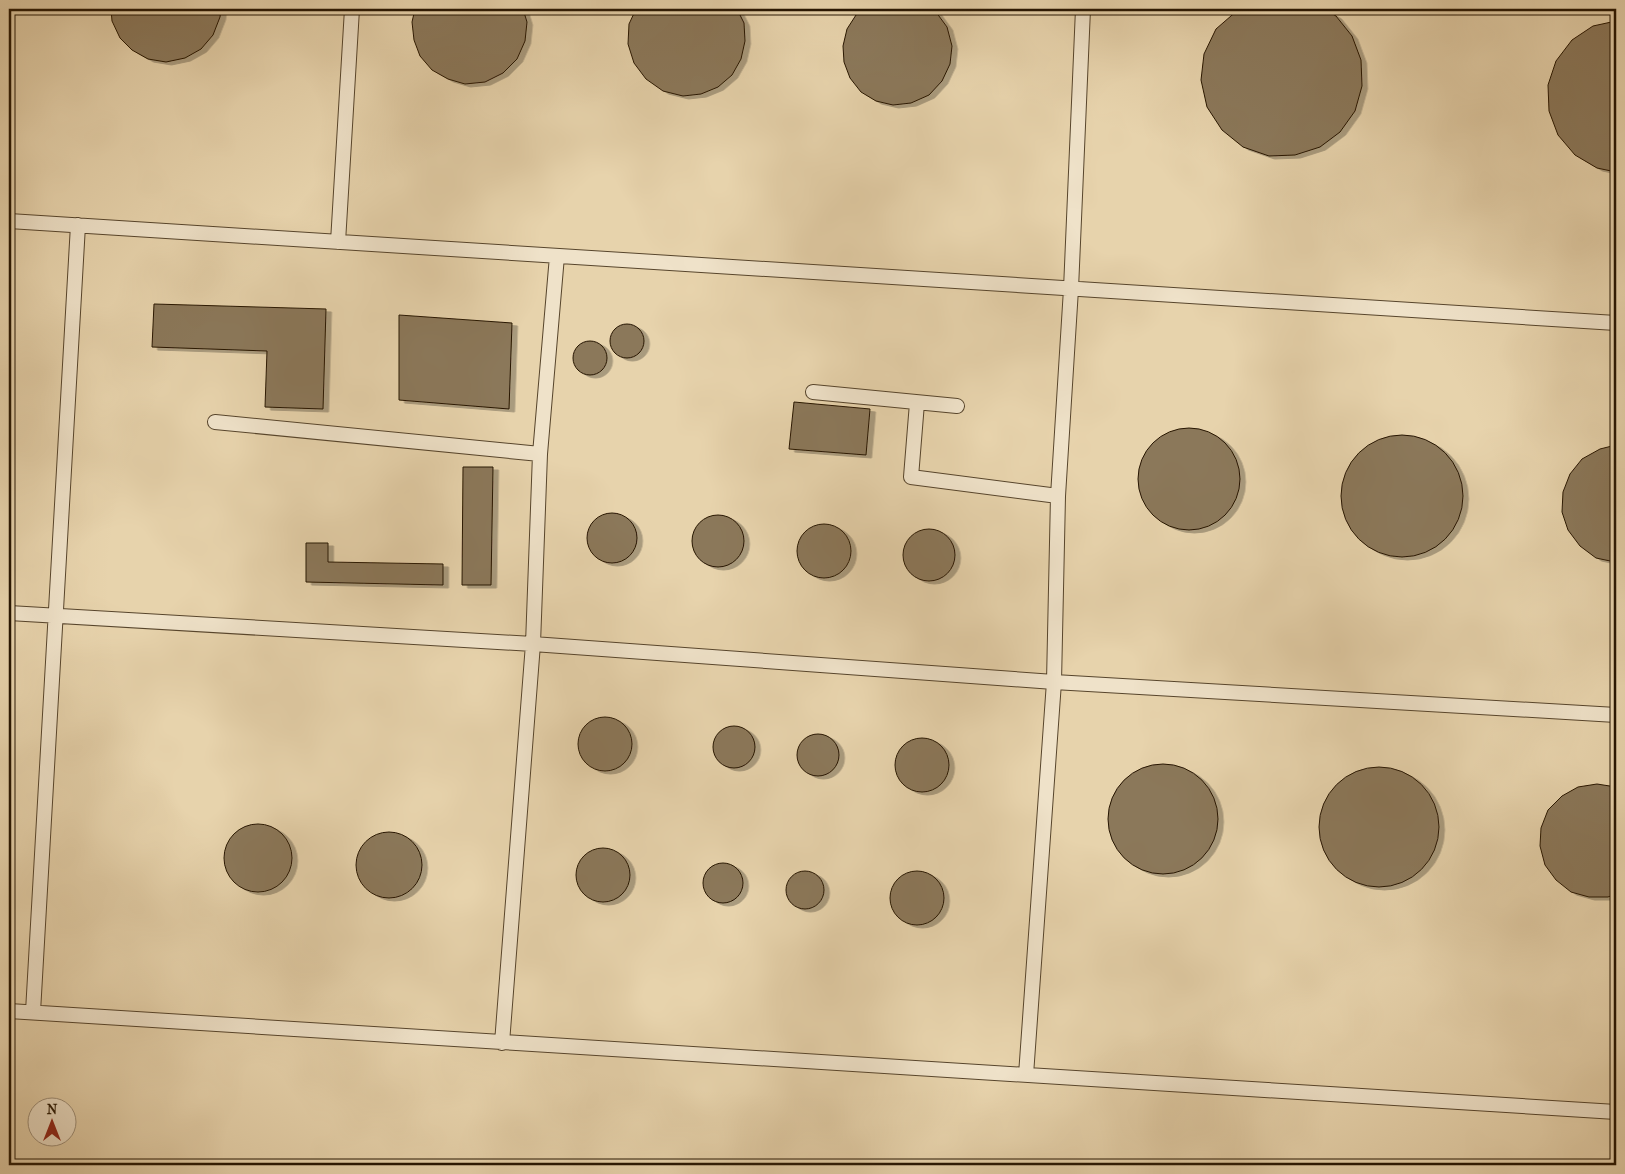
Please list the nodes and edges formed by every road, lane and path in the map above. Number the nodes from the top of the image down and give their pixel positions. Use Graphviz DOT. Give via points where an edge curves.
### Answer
graph roads {
  1 [pos="352,9"];
  2 [pos="1083,9"];
  3 [pos="9,221"];
  4 [pos="78,226"];
  5 [pos="338,242"];
  6 [pos="556,256"];
  7 [pos="1071,289"];
  8 [pos="1616,324"];
  9 [pos="813,392"];
  10 [pos="917,402"];
  11 [pos="957,406"];
  12 [pos="215,422"];
  13 [pos="540,454"];
  14 [pos="1058,496"];
  15 [pos="9,613"];
  16 [pos="54,616"];
  17 [pos="533,644"];
  18 [pos="1054,682"];
  19 [pos="1616,715"];
  20 [pos="9,1011"];
  21 [pos="32,1012"];
  22 [pos="502,1043"];
  23 [pos="1026,1075"];
  24 [pos="1616,1112"];
  1 -- 5 [label="lane"];
  2 -- 7 [label="lane"];
  3 -- 4 [label="lane"];
  4 -- 5 [label="lane"];
  4 -- 16 [label="lane"];
  5 -- 6 [label="lane"];
  6 -- 7 [label="lane"];
  6 -- 13 [label="lane"];
  7 -- 8 [label="lane"];
  7 -- 14 [label="lane"];
  9 -- 10 [label="lane"];
  10 -- 11 [label="lane"];
  10 -- 14 [label="lane" via="911,477"];
  12 -- 13 [label="lane"];
  13 -- 17 [label="lane"];
  14 -- 18 [label="lane"];
  15 -- 16 [label="lane"];
  16 -- 17 [label="lane"];
  16 -- 21 [label="lane"];
  17 -- 18 [label="lane"];
  17 -- 22 [label="lane"];
  18 -- 19 [label="lane"];
  18 -- 23 [label="lane"];
  20 -- 21 [label="lane"];
  21 -- 22 [label="lane"];
  22 -- 23 [label="lane"];
  23 -- 24 [label="lane"];
}
